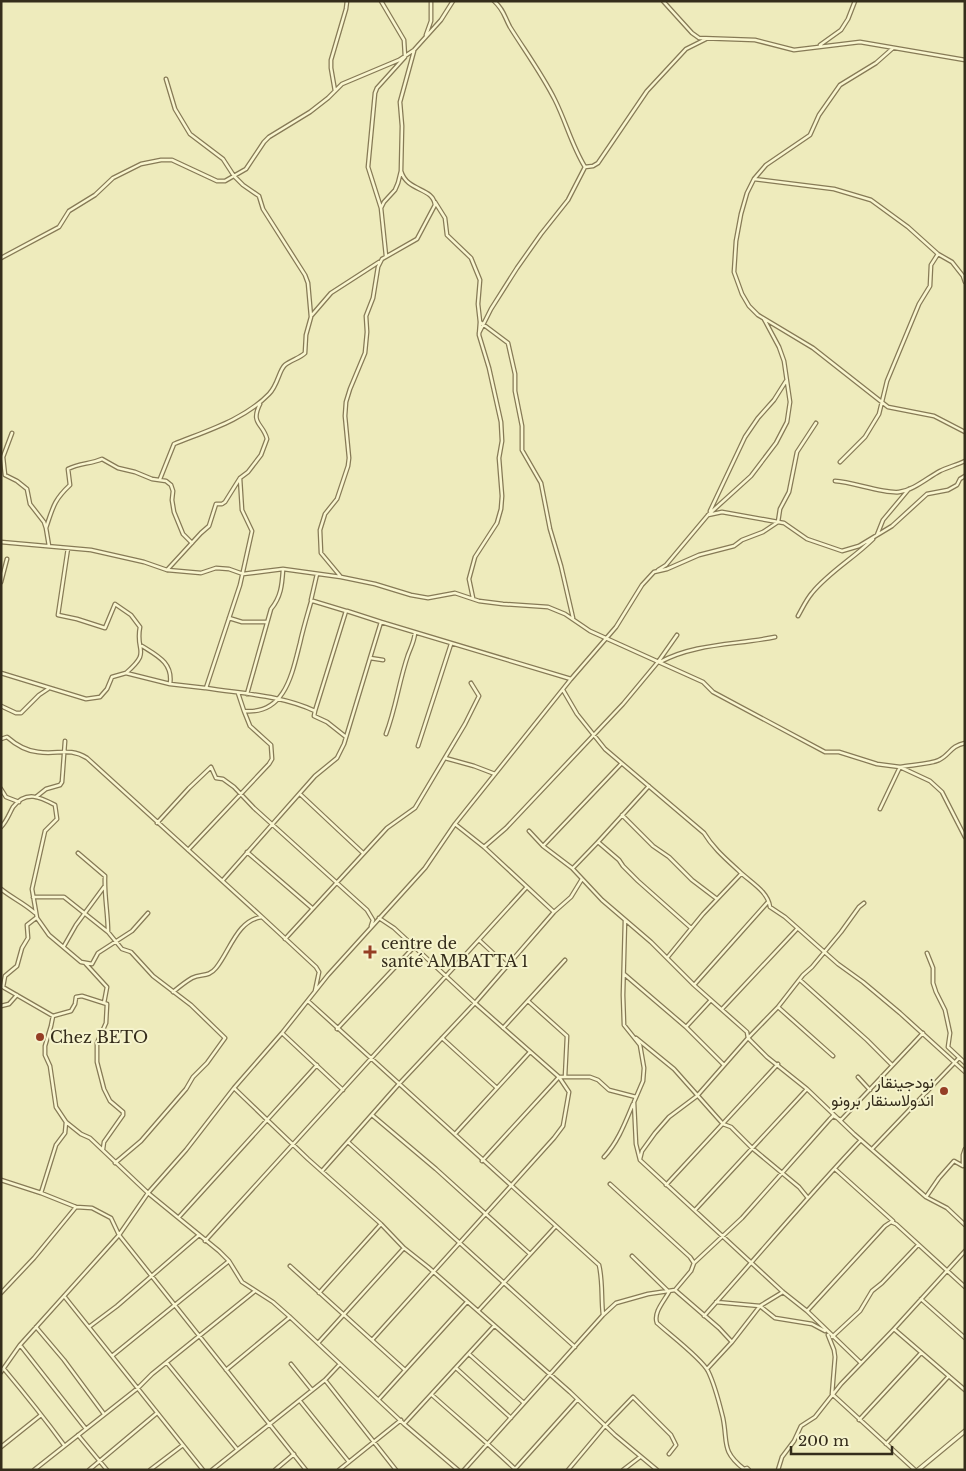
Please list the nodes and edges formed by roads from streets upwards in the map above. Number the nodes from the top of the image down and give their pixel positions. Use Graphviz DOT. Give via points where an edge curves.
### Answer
graph roads {
  1 [pos="347,1"];
  2 [pos="381,1"];
  3 [pos="431,1"];
  4 [pos="453,1"];
  5 [pos="494,1"];
  6 [pos="663,1"];
  7 [pos="855,1"];
  8 [pos="426,36"];
  9 [pos="706,39"];
  10 [pos="818,46"];
  11 [pos="893,48"];
  12 [pos="414,50"];
  13 [pos="405,57"];
  14 [pos="965,60"];
  15 [pos="166,79"];
  16 [pos="335,91"];
  17 [pos="585,168"];
  18 [pos="400,171"];
  19 [pos="234,176"];
  20 [pos="754,179"];
  21 [pos="435,202"];
  22 [pos="381,208"];
  23 [pos="938,254"];
  24 [pos="386,256"];
  25 [pos="1,258"];
  26 [pos="380,262"];
  27 [pos="965,282"];
  28 [pos="311,317"];
  29 [pos="763,318"];
  30 [pos="480,322"];
  31 [pos="484,324"];
  32 [pos="479,335"];
  33 [pos="787,379"];
  34 [pos="261,402"];
  35 [pos="883,402"];
  36 [pos="816,423"];
  37 [pos="965,432"];
  38 [pos="12,433"];
  39 [pos="965,460"];
  40 [pos="840,462"];
  41 [pos="3,474"];
  42 [pos="965,476"];
  43 [pos="240,478"];
  44 [pos="160,479"];
  45 [pos="835,481"];
  46 [pos="909,489"];
  47 [pos="708,515"];
  48 [pos="778,522"];
  49 [pos="46,528"];
  50 [pos="877,536"];
  51 [pos="1,542"];
  52 [pos="192,543"];
  53 [pos="48,546"];
  54 [pos="68,548"];
  55 [pos="7,558"];
  56 [pos="283,569"];
  57 [pos="167,570"];
  58 [pos="654,572"];
  59 [pos="243,574"];
  60 [pos="317,574"];
  61 [pos="341,577"];
  62 [pos="1,582"];
  63 [pos="473,598"];
  64 [pos="311,602"];
  65 [pos="346,611"];
  66 [pos="798,616"];
  67 [pos="229,618"];
  68 [pos="573,619"];
  69 [pos="267,622"];
  70 [pos="381,622"];
  71 [pos="415,633"];
  72 [pos="677,635"];
  73 [pos="607,637"];
  74 [pos="775,637"];
  75 [pos="451,644"];
  76 [pos="141,645"];
  77 [pos="370,658"];
  78 [pos="383,660"];
  79 [pos="658,662"];
  80 [pos="1,673"];
  81 [pos="126,673"];
  82 [pos="571,679"];
  83 [pos="471,683"];
  84 [pos="170,684"];
  85 [pos="49,688"];
  86 [pos="206,688"];
  87 [pos="563,690"];
  88 [pos="238,693"];
  89 [pos="247,694"];
  90 [pos="278,698"];
  91 [pos="1,706"];
  92 [pos="315,710"];
  93 [pos="244,711"];
  94 [pos="1,734"];
  95 [pos="386,734"];
  96 [pos="593,736"];
  97 [pos="7,737"];
  98 [pos="346,737"];
  99 [pos="1,739"];
  100 [pos="65,741"];
  101 [pos="965,743"];
  102 [pos="418,746"];
  103 [pos="64,752"];
  104 [pos="445,758"];
  105 [pos="621,764"];
  106 [pos="900,767"];
  107 [pos="496,774"];
  108 [pos="649,786"];
  109 [pos="1,789"];
  110 [pos="240,794"];
  111 [pos="300,794"];
  112 [pos="36,797"];
  113 [pos="18,802"];
  114 [pos="880,809"];
  115 [pos="622,815"];
  116 [pos="157,822"];
  117 [pos="273,824"];
  118 [pos="455,824"];
  119 [pos="1,827"];
  120 [pos="529,831"];
  121 [pos="965,837"];
  122 [pos="598,842"];
  123 [pos="543,846"];
  124 [pos="484,847"];
  125 [pos="188,850"];
  126 [pos="247,852"];
  127 [pos="78,853"];
  128 [pos="363,853"];
  129 [pos="572,868"];
  130 [pos="741,874"];
  131 [pos="582,879"];
  132 [pos="223,880"];
  133 [pos="336,882"];
  134 [pos="105,886"];
  135 [pos="526,888"];
  136 [pos="1,889"];
  137 [pos="32,897"];
  138 [pos="717,899"];
  139 [pos="769,902"];
  140 [pos="864,903"];
  141 [pos="312,908"];
  142 [pos="554,912"];
  143 [pos="85,913"];
  144 [pos="148,913"];
  145 [pos="36,914"];
  146 [pos="262,917"];
  147 [pos="36,918"];
  148 [pos="379,918"];
  149 [pos="625,920"];
  150 [pos="691,928"];
  151 [pos="368,929"];
  152 [pos="797,929"];
  153 [pos="108,932"];
  154 [pos="285,939"];
  155 [pos="479,940"];
  156 [pos="116,942"];
  157 [pos="64,946"];
  158 [pos="414,947"];
  159 [pos="825,952"];
  160 [pos="927,952"];
  161 [pos="667,958"];
  162 [pos="565,960"];
  163 [pos="85,963"];
  164 [pos="507,966"];
  165 [pos="624,974"];
  166 [pos="446,977"];
  167 [pos="800,980"];
  168 [pos="694,985"];
  169 [pos="2,986"];
  170 [pos="315,991"];
  171 [pos="173,992"];
  172 [pos="17,995"];
  173 [pos="710,1000"];
  174 [pos="307,1001"];
  175 [pos="528,1001"];
  176 [pos="104,1003"];
  177 [pos="475,1003"];
  178 [pos="1,1006"];
  179 [pos="778,1007"];
  180 [pos="722,1009"];
  181 [pos="52,1016"];
  182 [pos="686,1027"];
  183 [pos="503,1028"];
  184 [pos="337,1029"];
  185 [pos="282,1033"];
  186 [pos="923,1033"];
  187 [pos="631,1034"];
  188 [pos="442,1038"];
  189 [pos="748,1038"];
  190 [pos="530,1052"];
  191 [pos="833,1056"];
  192 [pos="959,1058"];
  193 [pos="371,1059"];
  194 [pos="965,1063"];
  195 [pos="778,1064"];
  196 [pos="955,1064"];
  197 [pos="317,1065"];
  198 [pos="724,1065"];
  199 [pos="892,1065"];
  200 [pos="965,1072"];
  201 [pos="559,1077"];
  202 [pos="565,1077"];
  203 [pos="858,1078"];
  204 [pos="398,1085"];
  205 [pos="234,1088"];
  206 [pos="497,1088"];
  207 [pos="807,1089"];
  208 [pos="343,1090"];
  209 [pos="870,1090"];
  210 [pos="697,1096"];
  211 [pos="636,1097"];
  212 [pos="634,1102"];
  213 [pos="372,1115"];
  214 [pos="267,1120"];
  215 [pos="841,1120"];
  216 [pos="66,1122"];
  217 [pos="723,1124"];
  218 [pos="454,1134"];
  219 [pos="861,1140"];
  220 [pos="348,1142"];
  221 [pos="293,1145"];
  222 [pos="752,1148"];
  223 [pos="872,1149"];
  224 [pos="965,1149"];
  225 [pos="105,1152"];
  226 [pos="604,1157"];
  227 [pos="640,1160"];
  228 [pos="482,1161"];
  229 [pos="115,1164"];
  230 [pos="964,1167"];
  231 [pos="835,1169"];
  232 [pos="322,1171"];
  233 [pos="782,1172"];
  234 [pos="1,1180"];
  235 [pos="610,1184"];
  236 [pos="666,1185"];
  237 [pos="511,1186"];
  238 [pos="41,1193"];
  239 [pos="148,1193"];
  240 [pos="926,1197"];
  241 [pos="808,1198"];
  242 [pos="76,1207"];
  243 [pos="694,1211"];
  244 [pos="485,1214"];
  245 [pos="179,1217"];
  246 [pos="894,1222"];
  247 [pos="381,1224"];
  248 [pos="965,1225"];
  249 [pos="556,1226"];
  250 [pos="119,1235"];
  251 [pos="199,1235"];
  252 [pos="722,1236"];
  253 [pos="205,1241"];
  254 [pos="459,1244"];
  255 [pos="918,1245"];
  256 [pos="404,1248"];
  257 [pos="965,1251"];
  258 [pos="530,1254"];
  259 [pos="632,1256"];
  260 [pos="229,1261"];
  261 [pos="694,1263"];
  262 [pos="751,1263"];
  263 [pos="290,1266"];
  264 [pos="947,1270"];
  265 [pos="434,1272"];
  266 [pos="151,1276"];
  267 [pos="504,1282"];
  268 [pos="965,1287"];
  269 [pos="675,1290"];
  270 [pos="255,1291"];
  271 [pos="669,1292"];
  272 [pos="783,1292"];
  273 [pos="1,1293"];
  274 [pos="319,1293"];
  275 [pos="64,1296"];
  276 [pos="921,1298"];
  277 [pos="467,1302"];
  278 [pos="716,1302"];
  279 [pos="174,1306"];
  280 [pos="760,1306"];
  281 [pos="478,1311"];
  282 [pos="807,1311"];
  283 [pos="603,1315"];
  284 [pos="343,1316"];
  285 [pos="704,1316"];
  286 [pos="290,1317"];
  287 [pos="494,1326"];
  288 [pos="36,1327"];
  289 [pos="89,1328"];
  290 [pos="894,1329"];
  291 [pos="827,1332"];
  292 [pos="198,1337"];
  293 [pos="832,1337"];
  294 [pos="965,1338"];
  295 [pos="372,1340"];
  296 [pos="732,1342"];
  297 [pos="318,1343"];
  298 [pos="20,1344"];
  299 [pos="575,1347"];
  300 [pos="922,1352"];
  301 [pos="468,1354"];
  302 [pos="112,1356"];
  303 [pos="167,1363"];
  304 [pos="860,1363"];
  305 [pos="291,1364"];
  306 [pos="340,1364"];
  307 [pos="456,1368"];
  308 [pos="4,1369"];
  309 [pos="707,1369"];
  310 [pos="226,1370"];
  311 [pos="406,1370"];
  312 [pos="1,1372"];
  313 [pos="549,1375"];
  314 [pos="949,1376"];
  315 [pos="325,1380"];
  316 [pos="138,1388"];
  317 [pos="312,1390"];
  318 [pos="965,1390"];
  319 [pos="432,1394"];
  320 [pos="832,1394"];
  321 [pos="378,1399"];
  322 [pos="299,1400"];
  323 [pos="577,1400"];
  324 [pos="524,1403"];
  325 [pos="158,1413"];
  326 [pos="104,1414"];
  327 [pos="41,1415"];
  328 [pos="510,1418"];
  329 [pos="401,1420"];
  330 [pos="860,1420"];
  331 [pos="269,1424"];
  332 [pos="404,1424"];
  333 [pos="605,1426"];
  334 [pos="86,1428"];
  335 [pos="965,1431"];
  336 [pos="78,1435"];
  337 [pos="373,1442"];
  338 [pos="488,1443"];
  339 [pos="886,1444"];
  340 [pos="64,1445"];
  341 [pos="183,1445"];
  342 [pos="1,1447"];
  343 [pos="238,1450"];
  344 [pos="294,1454"];
  345 [pos="669,1454"];
  346 [pos="640,1456"];
  347 [pos="100,1461"];
  348 [pos="349,1462"];
  349 [pos="516,1469"];
  350 [pos="34,1470"];
  351 [pos="89,1470"];
  352 [pos="107,1470"];
  353 [pos="150,1470"];
  354 [pos="202,1470"];
  355 [pos="212,1470"];
  356 [pos="275,1470"];
  357 [pos="306,1470"];
  358 [pos="339,1470"];
  359 [pos="396,1470"];
  360 [pos="458,1470"];
  361 [pos="464,1470"];
  362 [pos="568,1470"];
  363 [pos="623,1470"];
  364 [pos="657,1470"];
  365 [pos="749,1470"];
  366 [pos="778,1470"];
  367 [pos="916,1470"];
  1 -- 16 [label="street" via="331,60"];
  2 -- 13 [label="street" via="404,40"];
  3 -- 8 [label="street" via="431,21"];
  4 -- 8 [label="street"];
  5 -- 17 [label="street" via="503,10 556,100"];
  6 -- 9 [label="street" via="692,33"];
  7 -- 10 [label="street" via="838,33"];
  8 -- 12 [label="street"];
  9 -- 10 [label="street" via="755,40 794,50"];
  9 -- 17 [label="street" via="684,52 644,94 598,163"];
  10 -- 11 [label="street" via="853,42"];
  11 -- 14 [label="street"];
  11 -- 20 [label="street" via="876,63 840,85 810,135 766,164"];
  12 -- 13 [label="street"];
  12 -- 18 [label="street" via="400,102"];
  13 -- 16 [label="street" via="344,83"];
  13 -- 22 [label="street" via="375,93 368,167"];
  15 -- 19 [label="street" via="175,109 190,134 223,159"];
  16 -- 19 [label="street" via="310,112 269,137 246,169"];
  17 -- 31 [label="street" via="568,200 517,268"];
  18 -- 21 [label="street" via="404,180"];
  18 -- 22 [label="street" via="397,187"];
  19 -- 25 [label="street" via="217,181 166,159 141,164 113,178 99,192 69,211 60,227"];
  19 -- 28 [label="street" via="259,196 263,209 305,275"];
  20 -- 23 [label="street" via="834,189 871,200 908,226"];
  20 -- 29 [label="street" via="741,214 734,272 749,306"];
  21 -- 24 [label="street" via="417,238"];
  21 -- 30 [label="street" via="445,218 447,235 468,254 478,273"];
  22 -- 24 [label="street"];
  23 -- 27 [label="street" via="952,262"];
  23 -- 35 [label="street" via="931,265 930,286 919,304 887,381"];
  24 -- 26 [label="street"];
  26 -- 28 [label="street" via="331,293"];
  26 -- 61 [label="street" via="366,316 365,353 346,402 348,466 337,499 325,514 320,530 321,553"];
  28 -- 34 [label="street" via="305,353 286,365 276,386"];
  29 -- 33 [label="street" via="779,347"];
  29 -- 35 [label="street" via="819,352"];
  30 -- 31 [label="street"];
  30 -- 32 [label="street"];
  31 -- 32 [label="street"];
  31 -- 68 [label="street" via="510,347 522,426 522,450 541,483"];
  32 -- 63 [label="street" via="501,422 502,496 497,523 475,557 469,578"];
  33 -- 47 [label="street" via="745,437"];
  33 -- 47 [label="street" via="788,422 776,443 751,476"];
  34 -- 43 [label="street" via="256,416 267,441 261,455"];
  34 -- 44 [label="street" via="204,433 174,444"];
  35 -- 37 [label="street" via="895,410 934,416"];
  35 -- 40 [label="street" via="865,437"];
  36 -- 48 [label="street" via="797,452 789,492 780,509"];
  38 -- 41 [label="street" via="3,457"];
  39 -- 46 [label="street"];
  41 -- 49 [label="street" via="27,489 30,504"];
  42 -- 50 [label="street" via="948,490 927,494"];
  43 -- 52 [label="street" via="225,502 216,504 209,526"];
  43 -- 59 [label="street" via="242,510 252,531"];
  44 -- 49 [label="street" via="118,468 102,459 74,466 68,469 70,485 57,497"];
  44 -- 52 [label="street" via="171,486 174,512 183,534"];
  45 -- 46 [label="street" via="889,492"];
  46 -- 50 [label="street" via="883,520"];
  47 -- 48 [label="street" via="722,512"];
  47 -- 58 [label="street" via="666,565"];
  48 -- 50 [label="street" via="784,522 807,538 842,551"];
  48 -- 58 [label="street" via="734,546"];
  49 -- 53 [label="street"];
  50 -- 66 [label="street" via="826,578 811,594"];
  51 -- 53 [label="street"];
  52 -- 57 [label="street"];
  53 -- 54 [label="street"];
  54 -- 57 [label="street" via="91,550"];
  54 -- 76 [label="street" via="58,615 105,628 115,604 131,615 140,627"];
  55 -- 62 [label="street"];
  56 -- 59 [label="street"];
  56 -- 60 [label="street"];
  56 -- 69 [label="street" via="281,590"];
  57 -- 59 [label="street" via="200,573 216,568"];
  58 -- 73 [label="street"];
  59 -- 67 [label="street"];
  60 -- 61 [label="street"];
  60 -- 64 [label="street"];
  61 -- 63 [label="street" via="428,598 455,593"];
  63 -- 68 [label="street" via="548,607"];
  64 -- 65 [label="street"];
  64 -- 90 [label="street" via="292,674"];
  65 -- 70 [label="street"];
  65 -- 92 [label="street"];
  67 -- 69 [label="street" via="242,622"];
  67 -- 86 [label="street"];
  68 -- 73 [label="street" via="590,631"];
  69 -- 89 [label="street"];
  70 -- 71 [label="street"];
  70 -- 77 [label="street"];
  71 -- 75 [label="street"];
  71 -- 95 [label="street"];
  72 -- 79 [label="street"];
  73 -- 79 [label="street"];
  73 -- 82 [label="street"];
  74 -- 79 [label="street" via="696,648"];
  75 -- 82 [label="street"];
  75 -- 102 [label="street"];
  76 -- 81 [label="street" via="141,656"];
  76 -- 84 [label="street" via="167,663"];
  77 -- 78 [label="street"];
  77 -- 98 [label="street"];
  79 -- 96 [label="street"];
  79 -- 106 [label="street" via="703,682 713,692 825,752 839,752 877,764"];
  80 -- 85 [label="street"];
  81 -- 84 [label="street"];
  81 -- 85 [label="street" via="112,677 100,697 84,699"];
  82 -- 87 [label="street"];
  83 -- 104 [label="street" via="479,696"];
  84 -- 86 [label="street"];
  85 -- 91 [label="street" via="22,713"];
  86 -- 88 [label="street"];
  87 -- 96 [label="street"];
  87 -- 107 [label="street"];
  88 -- 89 [label="street"];
  88 -- 93 [label="street"];
  89 -- 90 [label="street"];
  90 -- 92 [label="street"];
  90 -- 93 [label="street" via="262,710"];
  92 -- 98 [label="street" via="314,716"];
  93 -- 110 [label="street" via="250,726 271,745 272,759"];
  94 -- 97 [label="street"];
  96 -- 105 [label="street"];
  96 -- 124 [label="street"];
  97 -- 99 [label="street"];
  97 -- 103 [label="street" via="37,752"];
  98 -- 111 [label="street" via="337,758"];
  100 -- 103 [label="street"];
  101 -- 106 [label="street" via="954,746 938,761"];
  103 -- 112 [label="street" via="60,785 46,789"];
  103 -- 116 [label="street" via="75,751 87,758"];
  104 -- 107 [label="street"];
  104 -- 128 [label="street" via="415,808 387,828"];
  105 -- 108 [label="street"];
  105 -- 123 [label="street"];
  106 -- 114 [label="street"];
  106 -- 121 [label="street" via="938,787"];
  107 -- 118 [label="street"];
  108 -- 115 [label="street"];
  108 -- 130 [label="street" via="704,833"];
  109 -- 113 [label="street" via="6,797"];
  110 -- 116 [label="street" via="223,779 216,778 211,767"];
  110 -- 117 [label="street"];
  110 -- 125 [label="street"];
  111 -- 117 [label="street"];
  111 -- 128 [label="street"];
  112 -- 113 [label="street" via="29,796"];
  112 -- 137 [label="street" via="55,805 57,819 45,831"];
  113 -- 119 [label="street"];
  115 -- 122 [label="street"];
  115 -- 138 [label="street" via="653,846"];
  116 -- 125 [label="street"];
  117 -- 126 [label="street"];
  117 -- 133 [label="street"];
  118 -- 124 [label="street"];
  118 -- 148 [label="street" via="425,868"];
  120 -- 123 [label="street"];
  122 -- 129 [label="street"];
  122 -- 150 [label="street"];
  123 -- 129 [label="street"];
  124 -- 135 [label="street"];
  125 -- 132 [label="street"];
  126 -- 132 [label="street"];
  126 -- 141 [label="street"];
  127 -- 134 [label="street" via="105,876"];
  128 -- 133 [label="street"];
  129 -- 131 [label="street"];
  130 -- 138 [label="street"];
  130 -- 139 [label="street"];
  131 -- 142 [label="street" via="571,897"];
  131 -- 149 [label="street"];
  132 -- 146 [label="street"];
  133 -- 141 [label="street"];
  133 -- 151 [label="street" via="367,910 373,920"];
  134 -- 143 [label="street"];
  134 -- 153 [label="street"];
  135 -- 142 [label="street"];
  135 -- 155 [label="street"];
  136 -- 145 [label="street"];
  137 -- 143 [label="street" via="64,897"];
  137 -- 145 [label="street"];
  138 -- 150 [label="street"];
  139 -- 152 [label="street" via="770,907"];
  139 -- 168 [label="street"];
  140 -- 159 [label="street"];
  141 -- 154 [label="street"];
  142 -- 164 [label="street"];
  143 -- 153 [label="street"];
  143 -- 157 [label="street"];
  144 -- 156 [label="street" via="132,931"];
  145 -- 147 [label="street"];
  146 -- 154 [label="street"];
  146 -- 171 [label="street" via="254,918 238,933 208,975 193,977"];
  147 -- 157 [label="street" via="49,935"];
  147 -- 169 [label="street" via="27,925 28,938 17,966 5,976"];
  148 -- 151 [label="street"];
  148 -- 158 [label="street"];
  149 -- 161 [label="street"];
  149 -- 165 [label="street"];
  150 -- 161 [label="street"];
  151 -- 170 [label="street"];
  152 -- 159 [label="street"];
  152 -- 180 [label="street"];
  153 -- 156 [label="street"];
  154 -- 170 [label="street" via="319,972"];
  155 -- 164 [label="street"];
  155 -- 166 [label="street"];
  156 -- 163 [label="street" via="98,952 92,964"];
  156 -- 171 [label="street"];
  157 -- 163 [label="street"];
  158 -- 166 [label="street"];
  158 -- 184 [label="street"];
  159 -- 167 [label="street"];
  159 -- 186 [label="street"];
  160 -- 192 [label="street" via="933,968 933,983 945,1010 950,1033 948,1047"];
  161 -- 168 [label="street"];
  162 -- 175 [label="street"];
  163 -- 176 [label="street" via="107,987"];
  164 -- 177 [label="street"];
  165 -- 182 [label="street"];
  165 -- 187 [label="street" via="624,1025"];
  166 -- 177 [label="street"];
  166 -- 193 [label="street"];
  167 -- 179 [label="street"];
  167 -- 199 [label="street"];
  168 -- 173 [label="street"];
  169 -- 172 [label="street"];
  170 -- 174 [label="street"];
  171 -- 229 [label="street" via="225,1038 141,1141"];
  172 -- 178 [label="street" via="9,1004"];
  172 -- 181 [label="street"];
  173 -- 180 [label="street"];
  173 -- 182 [label="street"];
  174 -- 184 [label="street"];
  174 -- 185 [label="street"];
  175 -- 183 [label="street"];
  175 -- 202 [label="street" via="567,1036"];
  176 -- 181 [label="street" via="76,997 71,1011"];
  176 -- 225 [label="street" via="107,1004 106,1023 97,1044 96,1062 110,1101 123,1112 104,1142"];
  177 -- 183 [label="street"];
  177 -- 188 [label="street"];
  179 -- 189 [label="street"];
  179 -- 191 [label="street"];
  180 -- 189 [label="street" via="747,1032"];
  181 -- 216 [label="street" via="45,1055 50,1066 56,1107"];
  182 -- 198 [label="street"];
  183 -- 190 [label="street"];
  184 -- 193 [label="street"];
  185 -- 197 [label="street"];
  185 -- 205 [label="street"];
  186 -- 196 [label="street"];
  186 -- 199 [label="street"];
  187 -- 210 [label="street" via="674,1069"];
  187 -- 211 [label="street" via="640,1045 644,1068"];
  188 -- 204 [label="street"];
  188 -- 206 [label="street"];
  189 -- 195 [label="street"];
  189 -- 198 [label="street"];
  190 -- 201 [label="street"];
  190 -- 206 [label="street"];
  192 -- 194 [label="street"];
  192 -- 196 [label="street"];
  193 -- 204 [label="street"];
  193 -- 208 [label="street"];
  195 -- 207 [label="street"];
  195 -- 217 [label="street"];
  196 -- 200 [label="street"];
  196 -- 223 [label="street"];
  197 -- 208 [label="street"];
  197 -- 214 [label="street"];
  198 -- 210 [label="street"];
  199 -- 209 [label="street"];
  201 -- 202 [label="street"];
  201 -- 228 [label="street"];
  201 -- 237 [label="street" via="569,1092 563,1126"];
  202 -- 211 [label="street" via="590,1077 609,1090"];
  203 -- 209 [label="street"];
  204 -- 213 [label="street"];
  204 -- 218 [label="street"];
  205 -- 214 [label="street"];
  205 -- 239 [label="street"];
  206 -- 218 [label="street"];
  207 -- 215 [label="street"];
  207 -- 222 [label="street"];
  208 -- 221 [label="street"];
  209 -- 215 [label="street"];
  210 -- 217 [label="street"];
  210 -- 227 [label="street" via="660,1126 647,1142"];
  211 -- 212 [label="street"];
  212 -- 226 [label="street" via="614,1146"];
  212 -- 227 [label="street"];
  213 -- 220 [label="street"];
  213 -- 244 [label="street"];
  214 -- 221 [label="street"];
  214 -- 245 [label="street"];
  215 -- 219 [label="street"];
  215 -- 233 [label="street" via="833,1116"];
  216 -- 225 [label="street"];
  216 -- 238 [label="street"];
  217 -- 222 [label="street" via="731,1126"];
  217 -- 236 [label="street"];
  218 -- 228 [label="street"];
  219 -- 223 [label="street"];
  219 -- 231 [label="street"];
  220 -- 232 [label="street"];
  220 -- 254 [label="street"];
  221 -- 232 [label="street"];
  221 -- 253 [label="street"];
  222 -- 233 [label="street"];
  222 -- 243 [label="street"];
  223 -- 240 [label="street"];
  224 -- 230 [label="street"];
  225 -- 229 [label="street"];
  227 -- 236 [label="street"];
  228 -- 237 [label="street"];
  229 -- 239 [label="street"];
  230 -- 240 [label="street" via="954,1161"];
  231 -- 241 [label="street"];
  231 -- 246 [label="street"];
  232 -- 247 [label="street"];
  233 -- 241 [label="street"];
  233 -- 252 [label="street"];
  234 -- 238 [label="street"];
  235 -- 261 [label="street"];
  236 -- 243 [label="street"];
  237 -- 244 [label="street"];
  237 -- 249 [label="street"];
  238 -- 242 [label="street"];
  239 -- 245 [label="street"];
  239 -- 250 [label="street"];
  240 -- 248 [label="street" via="947,1208"];
  241 -- 262 [label="street"];
  242 -- 250 [label="street" via="92,1208 111,1218"];
  242 -- 273 [label="street"];
  243 -- 252 [label="street"];
  244 -- 254 [label="street"];
  244 -- 258 [label="street"];
  245 -- 251 [label="street"];
  246 -- 255 [label="street"];
  246 -- 282 [label="street" via="885,1226"];
  247 -- 256 [label="street"];
  247 -- 274 [label="street"];
  249 -- 258 [label="street"];
  249 -- 283 [label="street" via="599,1265"];
  250 -- 266 [label="street"];
  250 -- 275 [label="street"];
  251 -- 253 [label="street"];
  251 -- 266 [label="street"];
  252 -- 261 [label="street"];
  252 -- 262 [label="street"];
  253 -- 260 [label="street"];
  254 -- 265 [label="street"];
  254 -- 267 [label="street"];
  255 -- 264 [label="street"];
  255 -- 293 [label="street" via="872,1291 860,1311"];
  256 -- 265 [label="street"];
  256 -- 284 [label="street"];
  257 -- 264 [label="street"];
  258 -- 267 [label="street"];
  259 -- 271 [label="street"];
  260 -- 270 [label="street" via="242,1282"];
  260 -- 279 [label="street"];
  261 -- 269 [label="street"];
  262 -- 272 [label="street"];
  262 -- 278 [label="street"];
  263 -- 274 [label="street"];
  264 -- 268 [label="street"];
  264 -- 276 [label="street"];
  265 -- 277 [label="street"];
  265 -- 295 [label="street"];
  266 -- 279 [label="street"];
  266 -- 289 [label="street"];
  267 -- 281 [label="street"];
  267 -- 299 [label="street"];
  269 -- 271 [label="street"];
  269 -- 285 [label="street"];
  270 -- 286 [label="street"];
  270 -- 292 [label="street"];
  271 -- 283 [label="street" via="616,1303"];
  271 -- 309 [label="street" via="655,1318 657,1323"];
  272 -- 280 [label="street"];
  272 -- 282 [label="street"];
  274 -- 284 [label="street"];
  275 -- 288 [label="street"];
  275 -- 289 [label="street"];
  276 -- 290 [label="street"];
  276 -- 294 [label="street"];
  277 -- 281 [label="street"];
  277 -- 311 [label="street"];
  278 -- 280 [label="street"];
  278 -- 285 [label="street"];
  279 -- 292 [label="street"];
  279 -- 302 [label="street"];
  280 -- 291 [label="street" via="775,1318 812,1324"];
  280 -- 296 [label="street"];
  281 -- 287 [label="street"];
  282 -- 291 [label="street"];
  283 -- 299 [label="street"];
  284 -- 295 [label="street"];
  284 -- 297 [label="street"];
  285 -- 296 [label="street"];
  286 -- 297 [label="street"];
  286 -- 310 [label="street"];
  287 -- 301 [label="street"];
  287 -- 313 [label="street"];
  288 -- 298 [label="street"];
  288 -- 326 [label="street"];
  289 -- 302 [label="street"];
  290 -- 300 [label="street"];
  290 -- 304 [label="street"];
  291 -- 293 [label="street"];
  291 -- 320 [label="street" via="834,1350"];
  292 -- 303 [label="street"];
  292 -- 310 [label="street"];
  293 -- 304 [label="street"];
  295 -- 311 [label="street"];
  296 -- 309 [label="street"];
  297 -- 306 [label="street"];
  298 -- 308 [label="street"];
  298 -- 334 [label="street"];
  299 -- 313 [label="street"];
  300 -- 314 [label="street"];
  300 -- 330 [label="street"];
  301 -- 307 [label="street"];
  301 -- 324 [label="street"];
  302 -- 316 [label="street"];
  303 -- 316 [label="street"];
  303 -- 343 [label="street"];
  304 -- 320 [label="street"];
  305 -- 317 [label="street"];
  306 -- 315 [label="street"];
  306 -- 321 [label="street"];
  307 -- 319 [label="street"];
  307 -- 328 [label="street"];
  308 -- 312 [label="street"];
  308 -- 327 [label="street"];
  309 -- 365 [label="street" via="715,1388 728,1451 732,1460"];
  310 -- 331 [label="street"];
  311 -- 321 [label="street"];
  313 -- 323 [label="street"];
  313 -- 324 [label="street"];
  314 -- 318 [label="street"];
  314 -- 339 [label="street"];
  315 -- 317 [label="street"];
  315 -- 337 [label="street"];
  316 -- 325 [label="street"];
  316 -- 326 [label="street"];
  317 -- 322 [label="street"];
  319 -- 332 [label="street"];
  319 -- 338 [label="street"];
  320 -- 330 [label="street"];
  320 -- 366 [label="street" via="816,1417 801,1426"];
  321 -- 329 [label="street"];
  322 -- 331 [label="street"];
  322 -- 348 [label="street"];
  323 -- 333 [label="street"];
  323 -- 349 [label="street"];
  324 -- 328 [label="street"];
  325 -- 341 [label="street"];
  325 -- 347 [label="street"];
  326 -- 334 [label="street"];
  327 -- 340 [label="street"];
  327 -- 342 [label="street"];
  328 -- 338 [label="street"];
  329 -- 332 [label="street"];
  329 -- 337 [label="street"];
  330 -- 339 [label="street"];
  331 -- 343 [label="street"];
  331 -- 344 [label="street"];
  332 -- 360 [label="street"];
  333 -- 345 [label="street" via="633,1397 671,1435 676,1445"];
  333 -- 346 [label="street"];
  333 -- 362 [label="street"];
  334 -- 336 [label="street"];
  335 -- 367 [label="street"];
  336 -- 340 [label="street"];
  336 -- 347 [label="street"];
  337 -- 348 [label="street"];
  337 -- 359 [label="street"];
  338 -- 349 [label="street"];
  338 -- 361 [label="street"];
  339 -- 367 [label="street"];
  340 -- 350 [label="street"];
  341 -- 353 [label="street"];
  341 -- 354 [label="street"];
  343 -- 355 [label="street"];
  344 -- 356 [label="street"];
  344 -- 357 [label="street"];
  346 -- 363 [label="street"];
  346 -- 364 [label="street"];
  347 -- 351 [label="street"];
  347 -- 352 [label="street"];
  348 -- 358 [label="street"];
}
